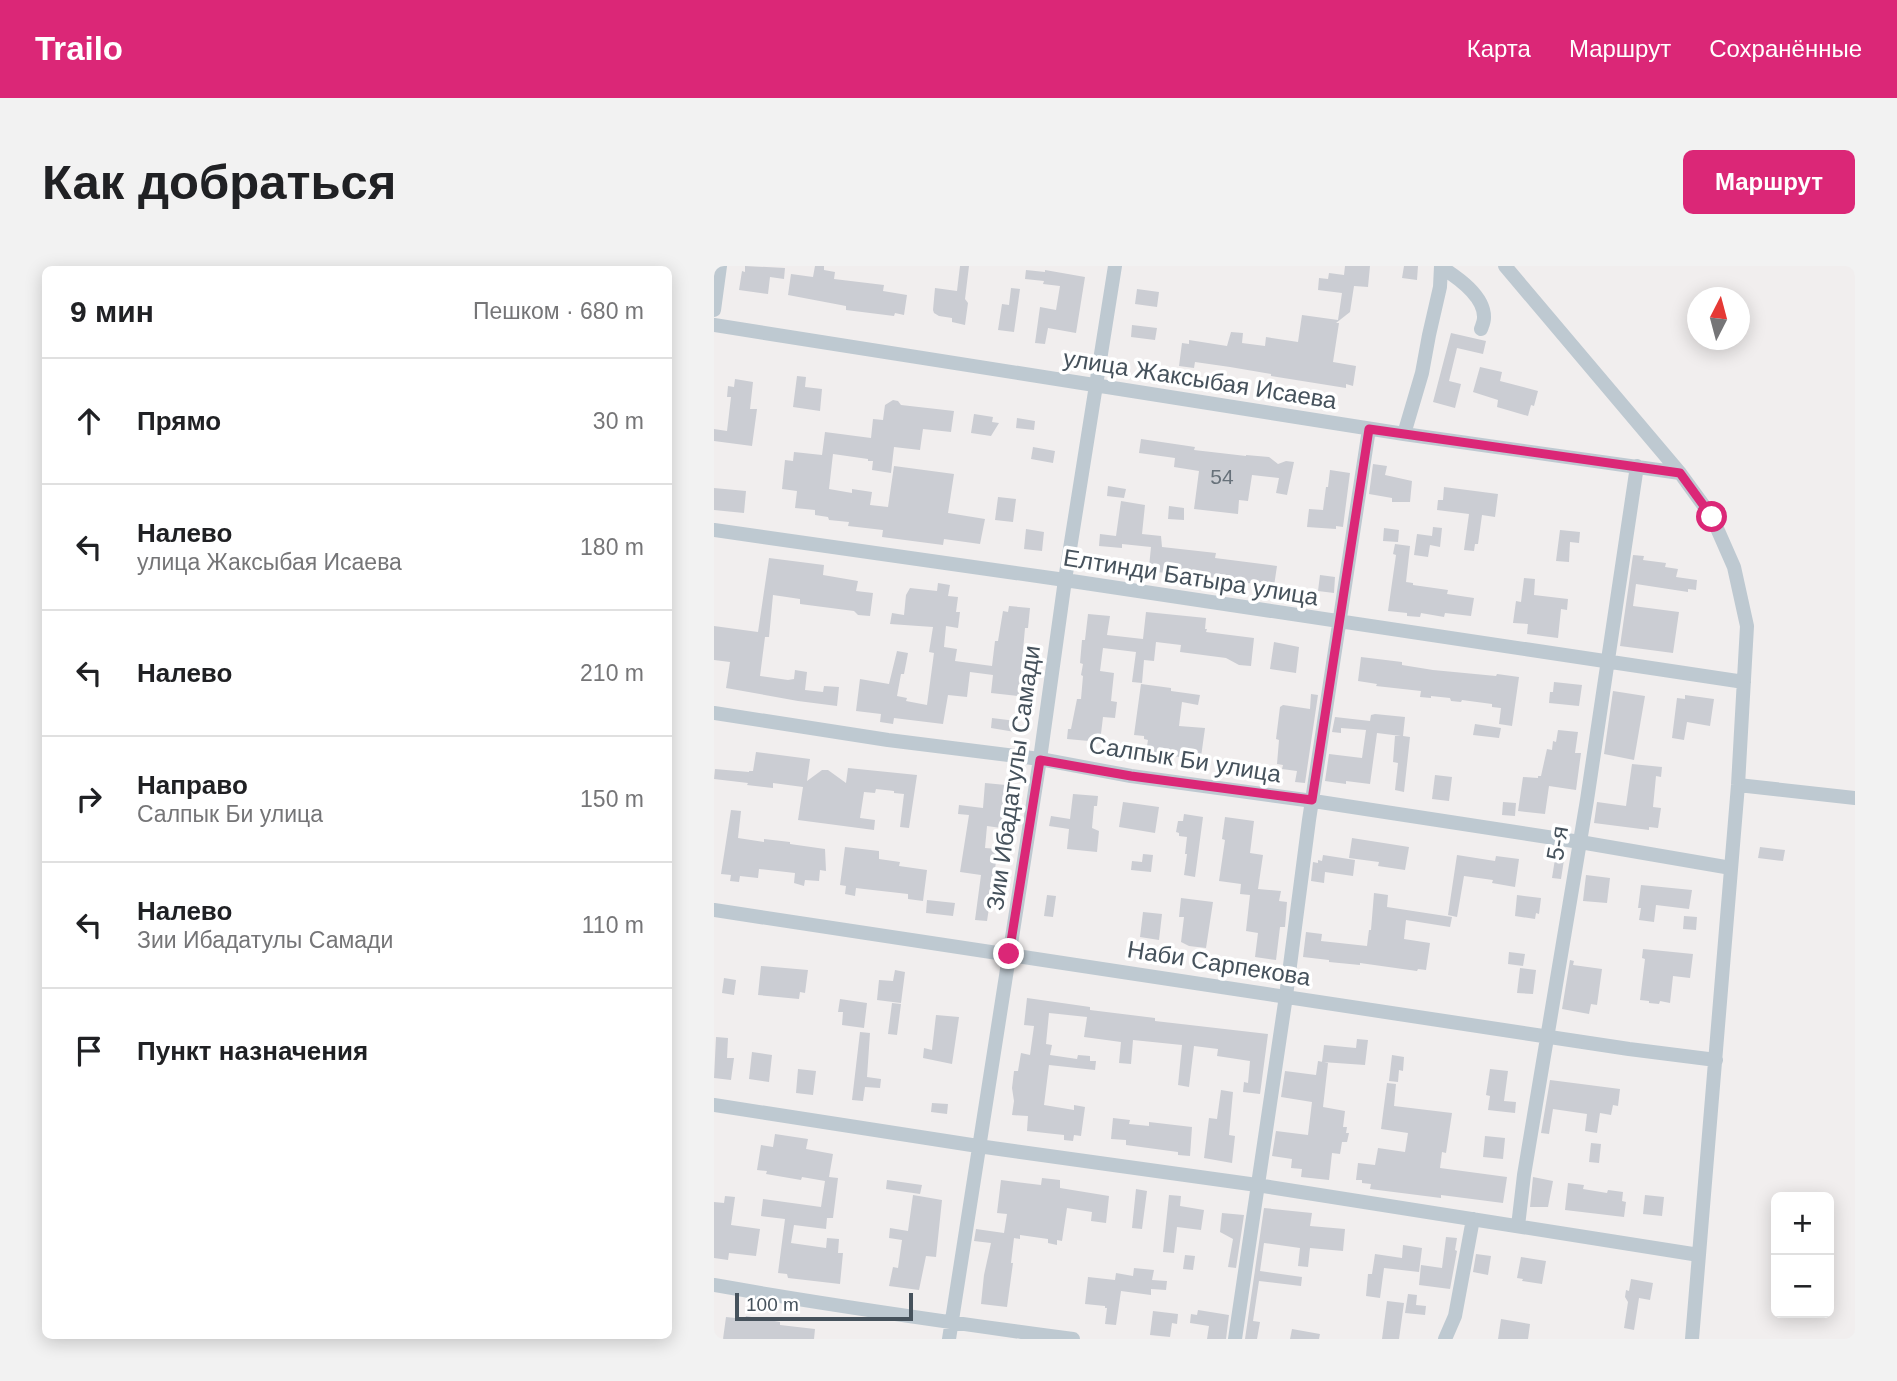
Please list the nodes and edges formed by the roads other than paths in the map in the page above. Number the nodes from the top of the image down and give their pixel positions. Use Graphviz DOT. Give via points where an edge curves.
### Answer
graph roads {
  1 [pos="720,266"];
  2 [pos="1115,266"];
  3 [pos="1505,266"];
  4 [pos="1441,267"];
  5 [pos="714,310"];
  6 [pos="714,326"];
  7 [pos="1481,329"];
  8 [pos="1095,386"];
  9 [pos="1369,429"];
  10 [pos="1404,435"];
  11 [pos="1637,467"];
  12 [pos="1680,473"];
  13 [pos="714,530"];
  14 [pos="1065,580"];
  15 [pos="1340,622"];
  16 [pos="1608,661"];
  17 [pos="1744,682"];
  18 [pos="714,713"];
  19 [pos="1040,760"];
  20 [pos="1738,785"];
  21 [pos="1855,798"];
  22 [pos="1312,800"];
  23 [pos="1580,842"];
  24 [pos="1731,868"];
  25 [pos="714,910"];
  26 [pos="1009,954"];
  27 [pos="1286,996"];
  28 [pos="1547,1036"];
  29 [pos="1717,1060"];
  30 [pos="714,1105"];
  31 [pos="978,1146"];
  32 [pos="1257,1185"];
  33 [pos="1473,1219"];
  34 [pos="1518,1226"];
  35 [pos="1699,1255"];
  36 [pos="714,1285"];
  37 [pos="952,1321"];
  38 [pos="949,1339"];
  39 [pos="1073,1339"];
  40 [pos="1236,1339"];
  41 [pos="1445,1339"];
  42 [pos="1692,1339"];
  1 -- 5 [label="street"];
  2 -- 8 [label="street, Зии Ибадатулы Самади"];
  3 -- 12 [label="street"];
  4 -- 7 [label="street" via="1478,300 1484,318"];
  4 -- 10 [label="street" via="1422,373"];
  6 -- 8 [label="street, улица Жаксыбая Исаева"];
  8 -- 9 [label="street, улица Жаксыбая Исаева"];
  8 -- 14 [label="street, Зии Ибадатулы Самади"];
  9 -- 10 [label="street, улица Жаксыбая Исаева"];
  9 -- 15 [label="street"];
  10 -- 11 [label="street, улица Жаксыбая Исаева"];
  11 -- 12 [label="street, улица Жаксыбая Исаева"];
  11 -- 16 [label="street, 5-я"];
  12 -- 17 [label="street" via="1712,517 1734,566 1747,626"];
  13 -- 14 [label="street, Елтинди Батыра улица"];
  14 -- 15 [label="street, Елтинди Батыра улица"];
  14 -- 19 [label="street, Зии Ибадатулы Самади"];
  15 -- 16 [label="street, Елтинди Батыра улица"];
  15 -- 22 [label="street"];
  16 -- 17 [label="street, Елтинди Батыра улица"];
  16 -- 23 [label="street, 5-я"];
  17 -- 20 [label="street"];
  18 -- 19 [label="street, Салпык Би улица"];
  19 -- 22 [label="street, Салпык Би улица"];
  19 -- 26 [label="street, Зии Ибадатулы Самади"];
  20 -- 21 [label="street"];
  20 -- 24 [label="street"];
  22 -- 23 [label="street, Салпык Би улица"];
  22 -- 27 [label="street"];
  23 -- 24 [label="street, Салпык Би улица"];
  23 -- 28 [label="street, 5-я"];
  24 -- 29 [label="street"];
  25 -- 26 [label="street, Наби Сарпекова"];
  26 -- 27 [label="street, Наби Сарпекова"];
  26 -- 31 [label="street, Зии Ибадатулы Самади"];
  27 -- 28 [label="street, Наби Сарпекова"];
  27 -- 32 [label="street"];
  28 -- 29 [label="street, Наби Сарпекова"];
  28 -- 34 [label="street, 5-я"];
  29 -- 35 [label="street"];
  30 -- 31 [label="street"];
  31 -- 32 [label="street"];
  31 -- 37 [label="street, Зии Ибадатулы Самади"];
  32 -- 33 [label="street"];
  32 -- 40 [label="street"];
  33 -- 34 [label="street"];
  33 -- 41 [label="street" via="1455,1316"];
  34 -- 35 [label="street"];
  35 -- 42 [label="street"];
  36 -- 37 [label="street"];
  37 -- 38 [label="street, Зии Ибадатулы Самади"];
  37 -- 39 [label="street"];
}
